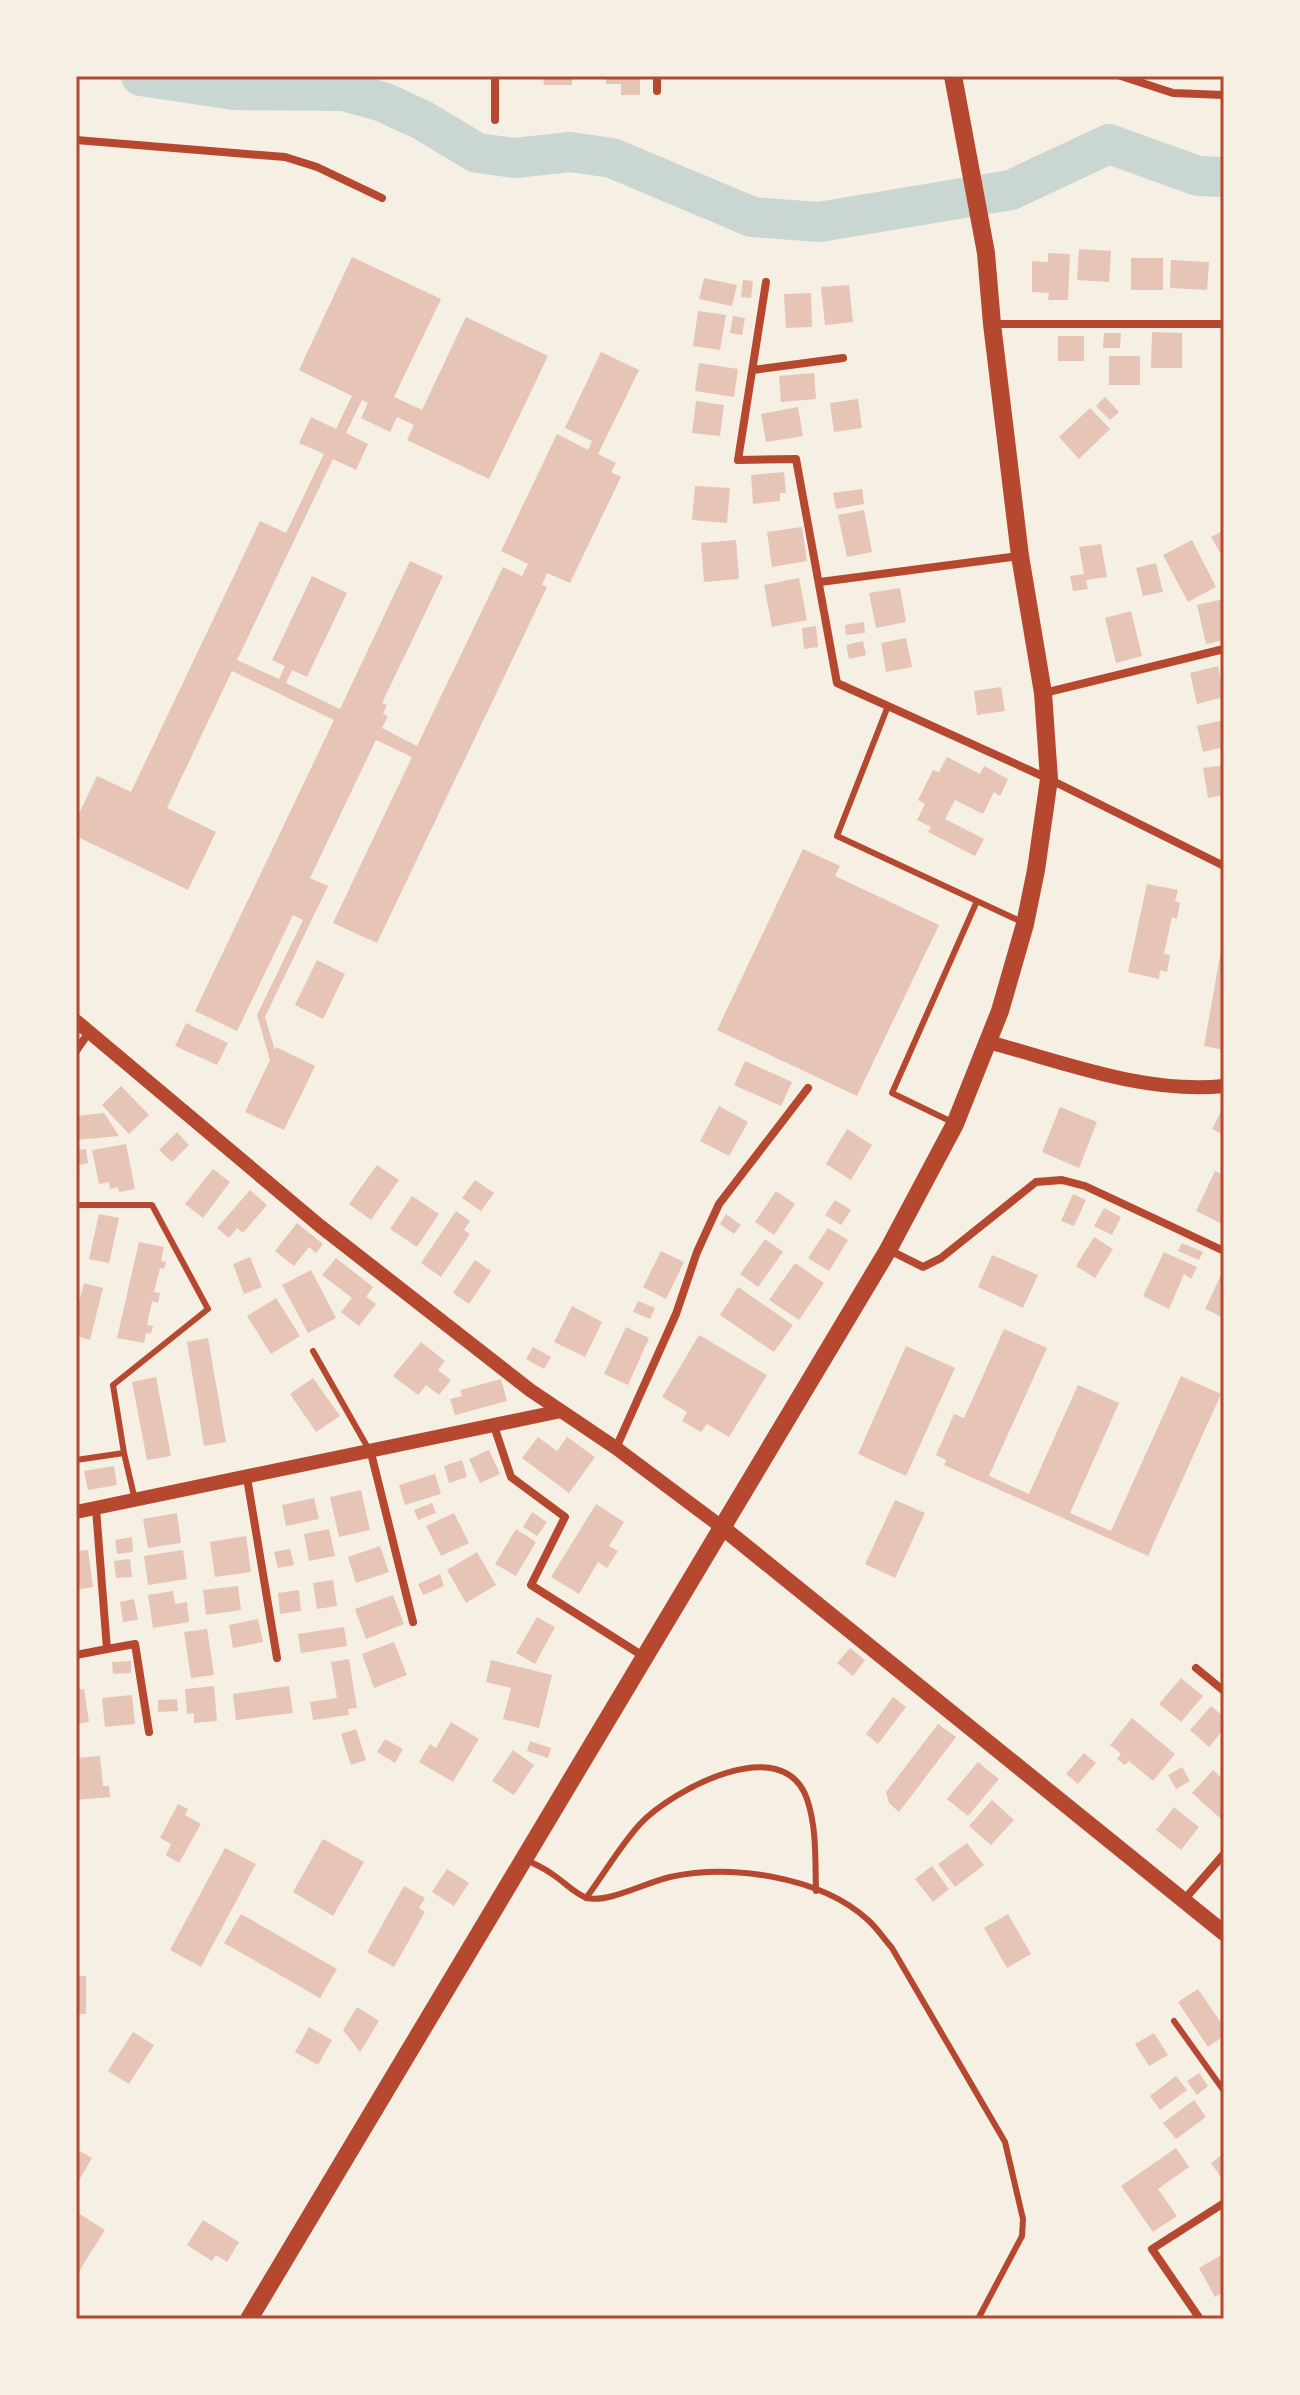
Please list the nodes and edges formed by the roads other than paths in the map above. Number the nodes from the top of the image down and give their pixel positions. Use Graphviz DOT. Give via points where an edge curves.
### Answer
graph roads {
  1 [pos="495,76"];
  2 [pos="657,76"];
  3 [pos="953,76"];
  4 [pos="1121,76"];
  5 [pos="657,91"];
  6 [pos="1224,95"];
  7 [pos="495,120"];
  8 [pos="76,140"];
  9 [pos="382,198"];
  10 [pos="766,282"];
  11 [pos="992,324"];
  12 [pos="1224,324"];
  13 [pos="843,358"];
  14 [pos="753,370"];
  15 [pos="1020,556"];
  16 [pos="820,582"];
  17 [pos="1224,649"];
  18 [pos="1043,693"];
  19 [pos="888,706"];
  20 [pos="1049,779"];
  21 [pos="1224,866"];
  22 [pos="977,901"];
  23 [pos="1025,924"];
  24 [pos="76,1021"];
  25 [pos="89,1032"];
  26 [pos="988,1042"];
  27 [pos="76,1051"];
  28 [pos="1224,1086"];
  29 [pos="808,1088"];
  30 [pos="955,1124"];
  31 [pos="76,1205"];
  32 [pos="888,1250"];
  33 [pos="1224,1251"];
  34 [pos="313,1351"];
  35 [pos="561,1411"];
  36 [pos="494,1426"];
  37 [pos="616,1448"];
  38 [pos="124,1453"];
  39 [pos="371,1453"];
  40 [pos="76,1460"];
  41 [pos="247,1478"];
  42 [pos="136,1501"];
  43 [pos="96,1509"];
  44 [pos="76,1512"];
  45 [pos="723,1528"];
  46 [pos="413,1622"];
  47 [pos="107,1649"];
  48 [pos="76,1655"];
  49 [pos="644,1657"];
  50 [pos="277,1658"];
  51 [pos="1196,1668"];
  52 [pos="1224,1691"];
  53 [pos="149,1732"];
  54 [pos="1224,1854"];
  55 [pos="524,1858"];
  56 [pos="816,1891"];
  57 [pos="586,1898"];
  58 [pos="1183,1901"];
  59 [pos="1224,1933"];
  60 [pos="1174,2021"];
  61 [pos="1224,2091"];
  62 [pos="1224,2203"];
  63 [pos="249,2319"];
  64 [pos="978,2319"];
  65 [pos="1200,2319"];
  1 -- 7 [label="street"];
  2 -- 5 [label="street"];
  3 -- 11 [label="highway" via="986,253"];
  4 -- 6 [label="street" via="1173,93"];
  8 -- 9 [label="street" via="285,157"];
  10 -- 14 [label="street"];
  11 -- 12 [label="street"];
  11 -- 15 [label="highway"];
  13 -- 14 [label="street"];
  14 -- 16 [label="street" via="738,460 796,459"];
  15 -- 16 [label="street"];
  15 -- 18 [label="highway"];
  16 -- 19 [label="street" via="837,683"];
  17 -- 18 [label="street"];
  18 -- 20 [label="highway"];
  19 -- 20 [label="street"];
  19 -- 22 [label="lane" via="837,836"];
  20 -- 21 [label="street"];
  20 -- 23 [label="highway"];
  22 -- 23 [label="lane"];
  22 -- 30 [label="lane" via="892,1093"];
  23 -- 26 [label="highway"];
  24 -- 25 [label="street"];
  25 -- 27 [label="street"];
  25 -- 35 [label="street" via="320,1226"];
  26 -- 28 [label="street" via="1115,1076 1172,1086"];
  26 -- 30 [label="highway"];
  29 -- 37 [label="street" via="719,1204"];
  30 -- 32 [label="highway"];
  31 -- 38 [label="lane" via="152,1205 208,1309 113,1385"];
  32 -- 33 [label="street" via="923,1267 1036,1182 1062,1180"];
  32 -- 45 [label="highway"];
  34 -- 39 [label="lane"];
  35 -- 36 [label="street"];
  35 -- 37 [label="street"];
  36 -- 39 [label="street"];
  36 -- 49 [label="street" via="511,1477 565,1517 531,1585"];
  37 -- 45 [label="street"];
  38 -- 40 [label="lane"];
  38 -- 42 [label="lane"];
  39 -- 41 [label="street"];
  39 -- 46 [label="street"];
  41 -- 42 [label="street"];
  41 -- 50 [label="street"];
  42 -- 43 [label="street"];
  43 -- 44 [label="street"];
  43 -- 47 [label="street"];
  45 -- 49 [label="highway"];
  45 -- 58 [label="main road"];
  47 -- 48 [label="street"];
  47 -- 53 [label="street" via="135,1644"];
  49 -- 55 [label="highway"];
  51 -- 52 [label="street"];
  54 -- 58 [label="street"];
  55 -- 57 [label="lane"];
  55 -- 63 [label="highway"];
  56 -- 57 [label="lane" via="749,1873 712,1872"];
  56 -- 57 [label="lane" via="807,1797 792,1778 773,1768 753,1768 724,1773 662,1805 640,1824"];
  56 -- 64 [label="lane" via="839,1899 868,1920 892,1948 1005,2142 1023,2219 1022,2236"];
  58 -- 59 [label="main road"];
  60 -- 61 [label="lane"];
  62 -- 65 [label="street" via="1152,2249"];
}
